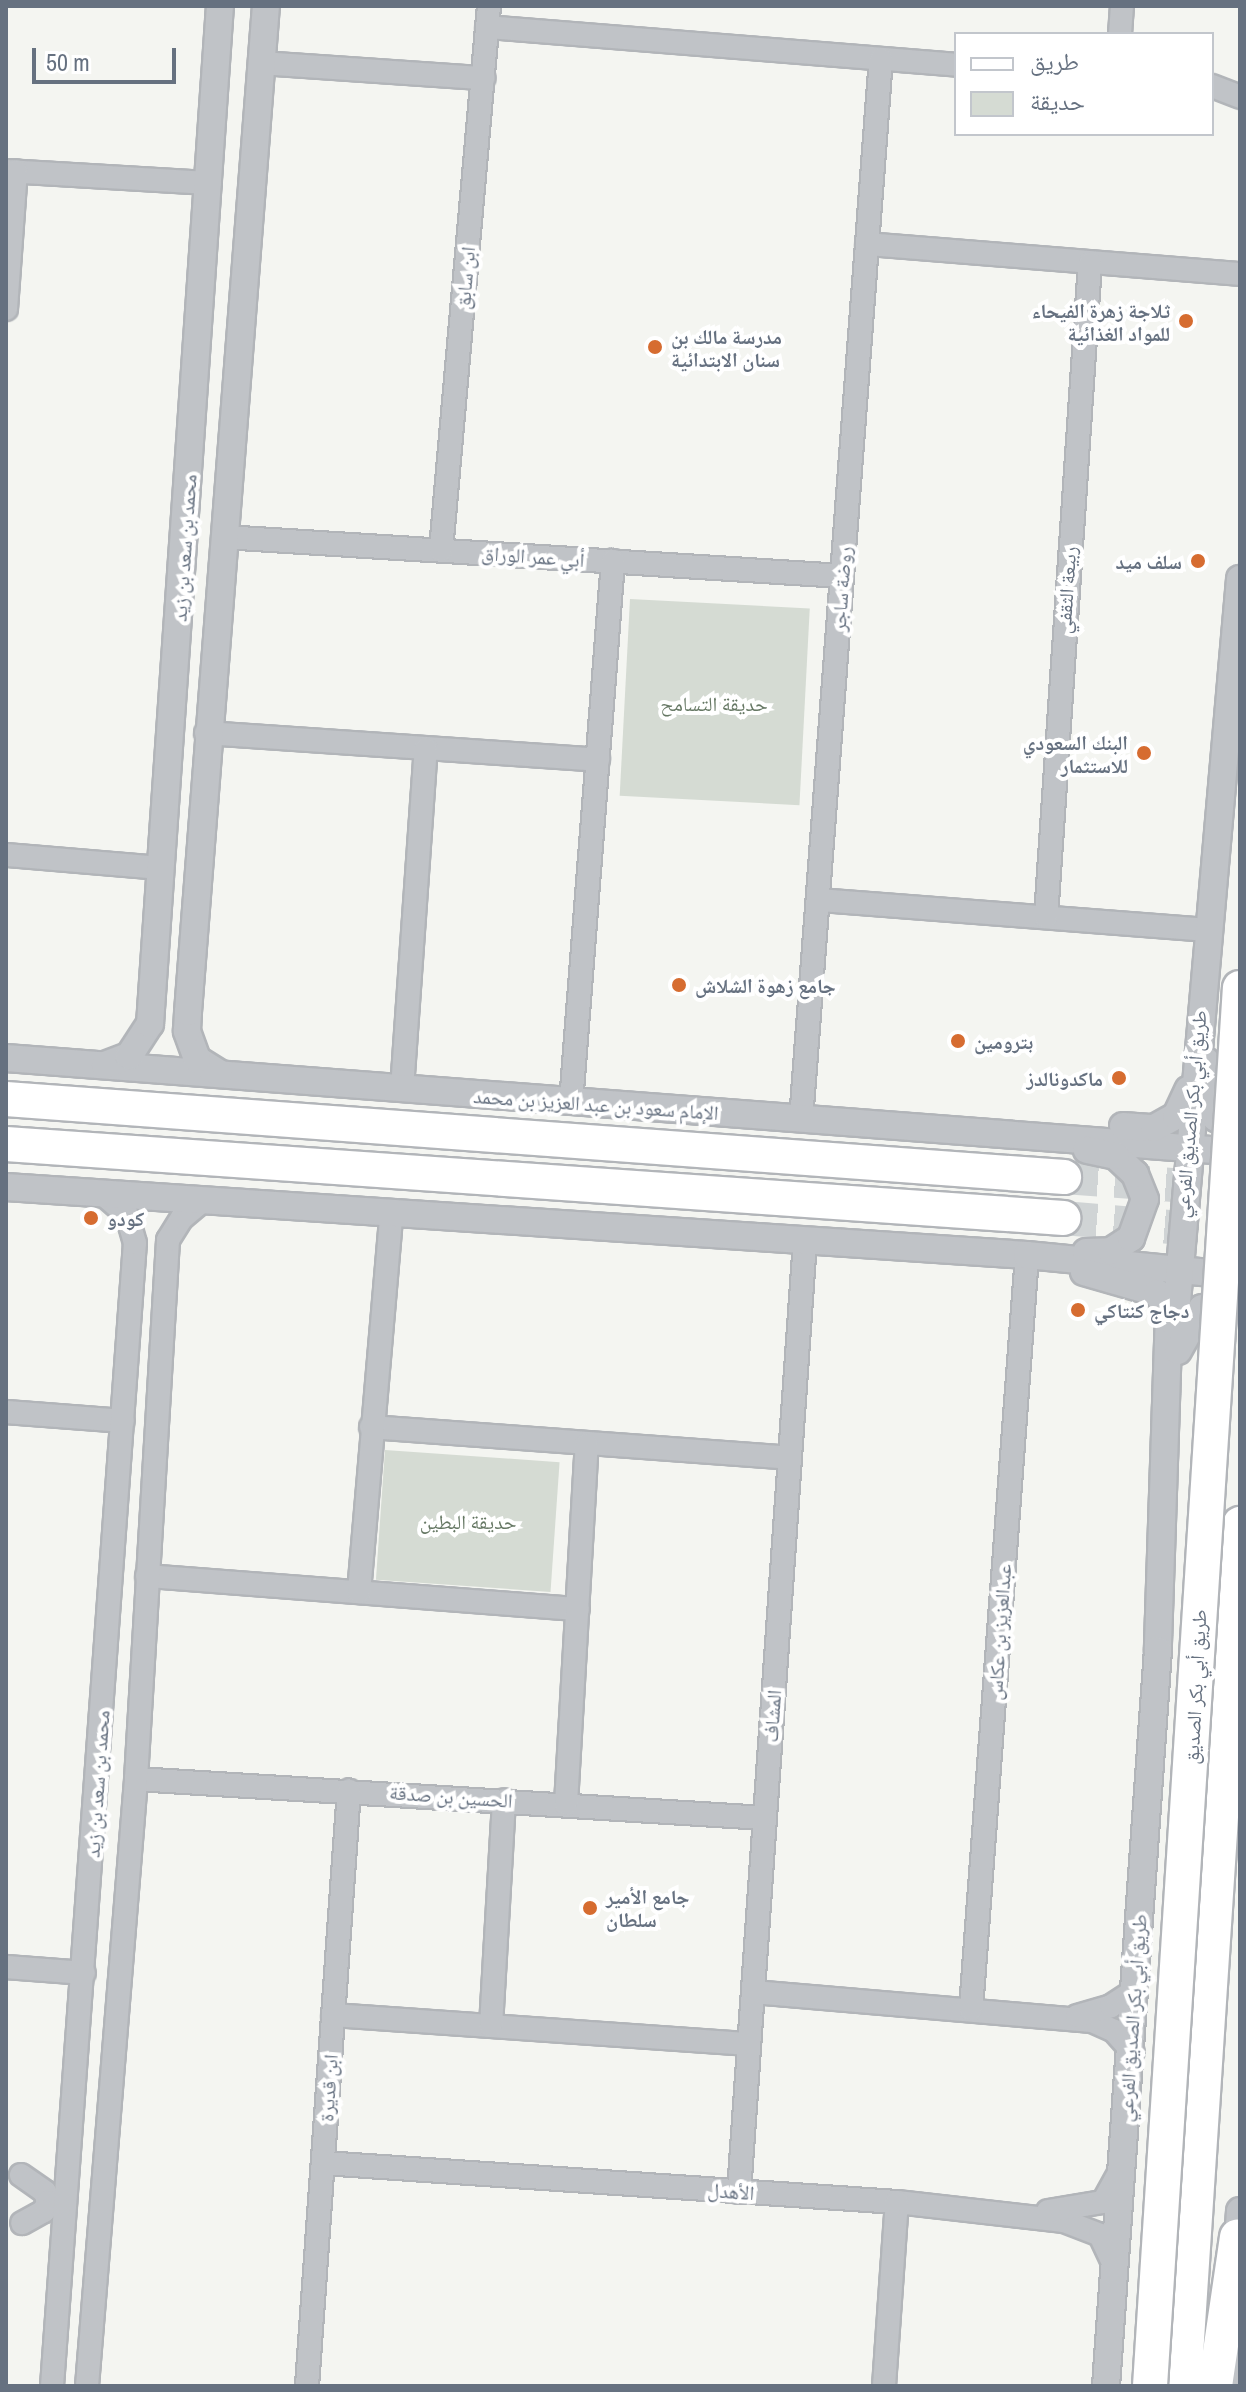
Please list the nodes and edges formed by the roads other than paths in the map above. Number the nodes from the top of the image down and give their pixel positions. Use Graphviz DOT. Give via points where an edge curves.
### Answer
graph roads {
  1 [pos="266,6"];
  2 [pos="1122,6"];
  3 [pos="219,7"];
  4 [pos="488,16"];
  5 [pos="1120,32"];
  6 [pos="881,59"];
  7 [pos="261,63"];
  8 [pos="954,65"];
  9 [pos="483,78"];
  10 [pos="11,171"];
  11 [pos="210,183"];
  12 [pos="867,244"];
  13 [pos="1090,263"];
  14 [pos="1240,274"];
  15 [pos="6,309"];
  16 [pos="224,537"];
  17 [pos="441,550"];
  18 [pos="613,561"];
  19 [pos="842,576"];
  20 [pos="1240,579"];
  21 [pos="206,733"];
  22 [pos="426,749"];
  23 [pos="598,760"];
  24 [pos="6,855"];
  25 [pos="161,868"];
  26 [pos="819,900"];
  27 [pos="1046,917"];
  28 [pos="1207,930"];
  29 [pos="1240,988"];
  30 [pos="151,1004"];
  31 [pos="188,1012"];
  32 [pos="1197,1041"];
  33 [pos="6,1058"];
  34 [pos="103,1065"];
  35 [pos="219,1073"];
  36 [pos="402,1089"];
  37 [pos="6,1099"];
  38 [pos="571,1103"];
  39 [pos="801,1120"];
  40 [pos="1240,1131"];
  41 [pos="992,1135"];
  42 [pos="6,1144"];
  43 [pos="1187,1148"];
  44 [pos="1240,1152"];
  45 [pos="1064,1177"];
  46 [pos="6,1187"];
  47 [pos="103,1194"];
  48 [pos="202,1201"];
  49 [pos="391,1215"];
  50 [pos="1063,1218"];
  51 [pos="805,1240"];
  52 [pos="1027,1255"];
  53 [pos="1177,1268"];
  54 [pos="1240,1276"];
  55 [pos="1240,1302"];
  56 [pos="6,1412"];
  57 [pos="123,1421"];
  58 [pos="371,1427"];
  59 [pos="587,1445"];
  60 [pos="789,1458"];
  61 [pos="1170,1464"];
  62 [pos="1240,1524"];
  63 [pos="147,1576"];
  64 [pos="359,1592"];
  65 [pos="578,1609"];
  66 [pos="1158,1650"];
  67 [pos="136,1779"];
  68 [pos="349,1790"];
  69 [pos="504,1800"];
  70 [pos="566,1804"];
  71 [pos="765,1818"];
  72 [pos="6,1967"];
  73 [pos="84,1973"];
  74 [pos="1134,1991"];
  75 [pos="753,1992"];
  76 [pos="971,2009"];
  77 [pos="333,2015"];
  78 [pos="1056,2017"];
  79 [pos="491,2026"];
  80 [pos="749,2044"];
  81 [pos="1133,2052"];
  82 [pos="323,2163"];
  83 [pos="1120,2172"];
  84 [pos="14,2174"];
  85 [pos="69,2179"];
  86 [pos="739,2192"];
  87 [pos="897,2202"];
  88 [pos="995,2213"];
  89 [pos="14,2222"];
  90 [pos="1239,2224"];
  91 [pos="65,2226"];
  92 [pos="1115,2267"];
  93 [pos="52,2386"];
  94 [pos="87,2386"];
  95 [pos="307,2386"];
  96 [pos="884,2386"];
  97 [pos="1106,2386"];
  98 [pos="1150,2386"];
  99 [pos="1184,2386"];
  100 [pos="1215,2386"];
  101 [pos="1235,2386"];
  1 -- 7 [label="street, محمد بن سعد بن زيد"];
  2 -- 5 [label="street"];
  3 -- 11 [label="street, محمد بن سعد بن زيد"];
  4 -- 6 [label="street"];
  4 -- 9 [label="street, ابن سابق"];
  6 -- 8 [label="street"];
  6 -- 12 [label="street, روضة ساجر"];
  7 -- 9 [label="street"];
  7 -- 16 [label="street, محمد بن سعد بن زيد"];
  9 -- 17 [label="street, ابن سابق"];
  10 -- 11 [label="street"];
  10 -- 15 [label="street"];
  11 -- 25 [label="street, محمد بن سعد بن زيد"];
  12 -- 13 [label="street"];
  12 -- 19 [label="street, روضة ساجر"];
  13 -- 14 [label="street"];
  13 -- 27 [label="street, ربيعة الثقفي"];
  16 -- 17 [label="street, أبي عمر الوراق"];
  16 -- 21 [label="street, محمد بن سعد بن زيد"];
  17 -- 18 [label="street, أبي عمر الوراق"];
  18 -- 19 [label="street, أبي عمر الوراق"];
  18 -- 23 [label="street"];
  19 -- 26 [label="street, روضة ساجر"];
  20 -- 28 [label="street, طريق أبي بكر الصديق الفرعي"];
  21 -- 22 [label="street"];
  21 -- 31 [label="street, محمد بن سعد بن زيد"];
  22 -- 23 [label="street"];
  22 -- 36 [label="street"];
  23 -- 38 [label="street"];
  24 -- 25 [label="street"];
  25 -- 30 [label="street, محمد بن سعد بن زيد"];
  26 -- 27 [label="street"];
  26 -- 39 [label="street, روضة ساجر"];
  27 -- 28 [label="street"];
  28 -- 32 [label="street, طريق أبي بكر الصديق الفرعي"];
  28 -- 40 [label="street" via="1208,1088 1216,1118"];
  29 -- 98 [label="main road, طريق أبي بكر الصديق, bridge"];
  30 -- 31 [label="street" via="168,1025"];
  30 -- 34 [label="street, محمد بن سعد بن زيد" via="141,1042 129,1056"];
  31 -- 35 [label="street, محمد بن سعد بن زيد" via="187,1031 197,1059"];
  32 -- 41 [label="street" via="1187,1094 1176,1116 1154,1128 1097,1125"];
  32 -- 43 [label="street, طريق أبي بكر الصديق الفرعي"];
  33 -- 34 [label="street, الإمام سعود بن عبد العزيز بن محمد"];
  34 -- 35 [label="street, الإمام سعود بن عبد العزيز بن محمد"];
  35 -- 36 [label="street, الإمام سعود بن عبد العزيز بن محمد"];
  36 -- 38 [label="street, الإمام سعود بن عبد العزيز بن محمد"];
  37 -- 45 [label="main road, الإمام سعود بن عبد العزيز بن محمد"];
  38 -- 39 [label="street, الإمام سعود بن عبد العزيز بن محمد"];
  39 -- 41 [label="street, الإمام سعود بن عبد العزيز بن محمد"];
  41 -- 43 [label="street, الإمام سعود بن عبد العزيز بن محمد"];
  41 -- 52 [label="street" via="1116,1156 1135,1174 1145,1199 1131,1238 1111,1251"];
  42 -- 50 [label="main road"];
  43 -- 44 [label="street, الإمام سعود بن عبد العزيز بن محمد"];
  43 -- 53 [label="street, طريق أبي بكر الصديق الفرعي"];
  46 -- 47 [label="street"];
  47 -- 48 [label="street"];
  47 -- 57 [label="street, محمد بن سعد بن زيد" via="127,1215 135,1243"];
  48 -- 49 [label="street"];
  48 -- 63 [label="street, محمد بن سعد بن زيد" via="168,1240"];
  49 -- 51 [label="street"];
  49 -- 58 [label="street"];
  51 -- 52 [label="street"];
  51 -- 60 [label="street, المشاف"];
  52 -- 53 [label="street"];
  52 -- 66 [label="street, طريق أبي بكر الصديق الفرعي" via="1157,1293 1169,1312"];
  52 -- 76 [label="street, عبدالعزيز بن عكاس"];
  53 -- 54 [label="street"];
  53 -- 61 [label="street, طريق أبي بكر الصديق الفرعي"];
  55 -- 61 [label="street" via="1202,1308 1180,1342"];
  56 -- 57 [label="street"];
  57 -- 73 [label="street, محمد بن سعد بن زيد"];
  58 -- 59 [label="street"];
  58 -- 64 [label="street"];
  59 -- 60 [label="street"];
  59 -- 65 [label="street"];
  60 -- 71 [label="street, المشاف"];
  61 -- 66 [label="street, طريق أبي بكر الصديق الفرعي"];
  62 -- 99 [label="main road, طريق أبي بكر الصديق"];
  63 -- 64 [label="street"];
  63 -- 67 [label="street, محمد بن سعد بن زيد"];
  64 -- 65 [label="street"];
  65 -- 70 [label="street"];
  66 -- 74 [label="street, طريق أبي بكر الصديق الفرعي"];
  67 -- 68 [label="street, الحسين بن صدقة"];
  67 -- 94 [label="street, محمد بن سعد بن زيد"];
  68 -- 69 [label="street, الحسين بن صدقة"];
  68 -- 77 [label="street, ابن قديرة"];
  69 -- 70 [label="street, الحسين بن صدقة"];
  69 -- 79 [label="street"];
  70 -- 71 [label="street, الحسين بن صدقة"];
  71 -- 75 [label="street, المشاف"];
  72 -- 73 [label="street"];
  73 -- 85 [label="street, محمد بن سعد بن زيد"];
  74 -- 78 [label="street" via="1091,2014"];
  74 -- 81 [label="street, طريق أبي بكر الصديق الفرعي"];
  75 -- 76 [label="street"];
  75 -- 80 [label="street, المشاف"];
  76 -- 78 [label="street"];
  77 -- 79 [label="street"];
  77 -- 82 [label="street, ابن قديرة"];
  78 -- 81 [label="street" via="1106,2026"];
  79 -- 80 [label="street"];
  80 -- 86 [label="street, المشاف"];
  81 -- 83 [label="street, طريق أبي بكر الصديق الفرعي"];
  82 -- 86 [label="street, الأهدل"];
  82 -- 95 [label="street, ابن قديرة"];
  83 -- 88 [label="street" via="1110,2197 1093,2206"];
  83 -- 92 [label="street, طريق أبي بكر الصديق الفرعي"];
  84 -- 85 [label="street"];
  84 -- 89 [label="street" via="45,2192 48,2202 44,2211"];
  85 -- 91 [label="street, محمد بن سعد بن زيد"];
  86 -- 87 [label="street, الأهدل"];
  87 -- 88 [label="street, الأهدل"];
  87 -- 96 [label="street"];
  88 -- 92 [label="street, الأهدل" via="1085,2227 1100,2235"];
  89 -- 91 [label="street"];
  90 -- 100 [label="main road"];
  90 -- 101 [label="street"];
  91 -- 93 [label="street, محمد بن سعد بن زيد"];
  92 -- 97 [label="street, طريق أبي بكر الصديق الفرعي"];
}
